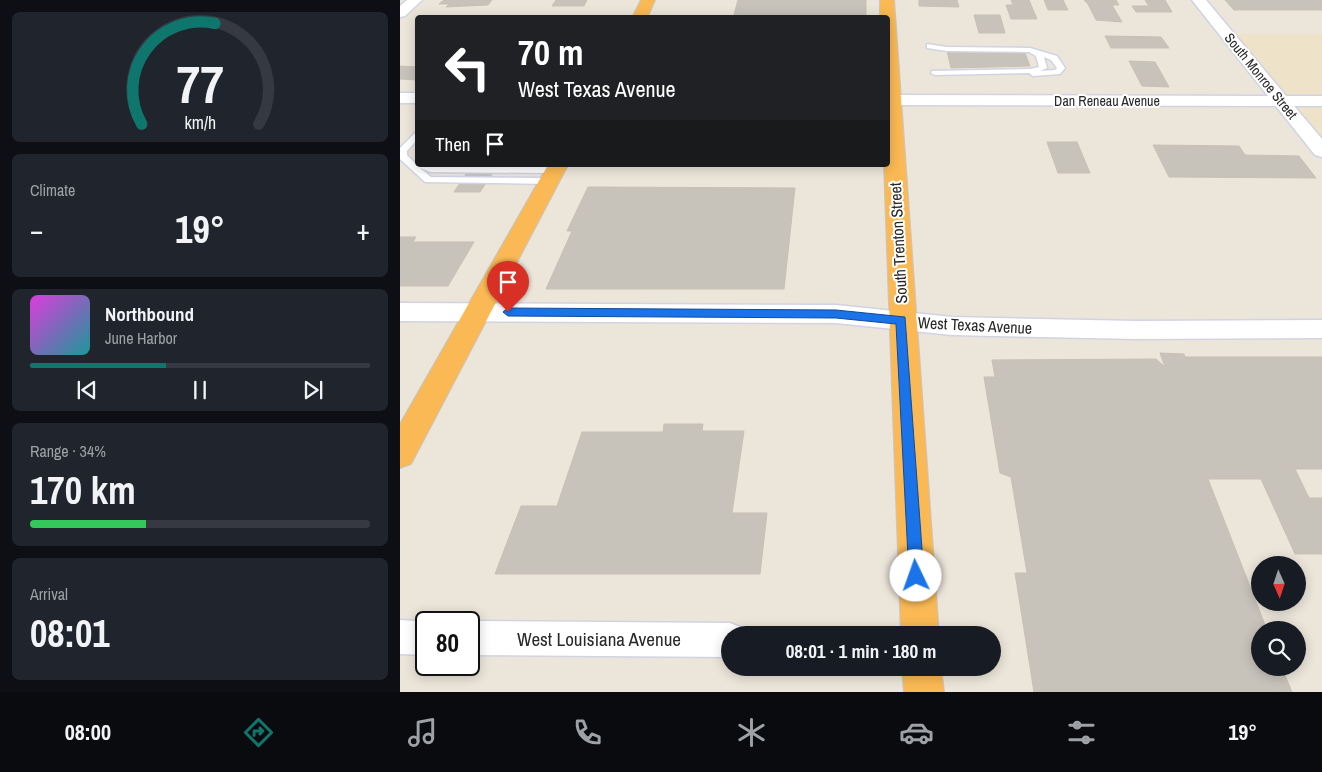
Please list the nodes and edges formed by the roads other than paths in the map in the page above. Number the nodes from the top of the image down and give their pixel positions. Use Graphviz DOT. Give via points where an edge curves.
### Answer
graph roads {
  1 [pos="415,0"];
  2 [pos="648,0"];
  3 [pos="887,0"];
  4 [pos="1199,0"];
  5 [pos="400,13"];
  6 [pos="640,15"];
  7 [pos="887,15"];
  8 [pos="930,46"];
  9 [pos="1030,50"];
  10 [pos="400,98"];
  11 [pos="415,98"];
  12 [pos="890,100"];
  13 [pos="1281,101"];
  14 [pos="1322,101"];
  15 [pos="890,117"];
  16 [pos="415,136"];
  17 [pos="1322,151"];
  18 [pos="402,156"];
  19 [pos="415,157"];
  20 [pos="415,162"];
  21 [pos="426,167"];
  22 [pos="554,172"];
  23 [pos="400,312"];
  24 [pos="478,312"];
  25 [pos="902,320"];
  26 [pos="1322,329"];
  27 [pos="400,454"];
  28 [pos="919,626"];
  29 [pos="400,638"];
  30 [pos="415,638"];
  31 [pos="480,638"];
  32 [pos="721,640"];
  33 [pos="923,676"];
  34 [pos="924,692"];
  1 -- 5 [label="street"];
  2 -- 6 [label="highway"];
  3 -- 7 [label="highway, South Trenton Street"];
  4 -- 13 [label="street, South Monroe Street"];
  8 -- 9 [label="lane"];
  9 -- 9 [label="lane" via="1054,58 1060,69 1040,74 935,73 1043,68 1040,55"];
  10 -- 11 [label="street"];
  12 -- 13 [label="street, Dan Reneau Avenue"];
  13 -- 14 [label="street, Dan Reneau Avenue"];
  13 -- 17 [label="street, South Monroe Street"];
  15 -- 25 [label="highway, South Trenton Street"];
  16 -- 18 [label="lane" via="402,151"];
  18 -- 19 [label="lane"];
  18 -- 20 [label="lane"];
  18 -- 22 [label="lane" via="428,180"];
  21 -- 22 [label="lane"];
  22 -- 24 [label="highway"];
  23 -- 24 [label="street, West Texas Avenue"];
  24 -- 25 [label="street, West Texas Avenue" via="836,314"];
  24 -- 27 [label="highway"];
  25 -- 26 [label="street, West Texas Avenue" via="952,326 1137,330"];
  25 -- 28 [label="highway, South Trenton Street"];
  29 -- 30 [label="street"];
  31 -- 32 [label="street, West Louisiana Avenue"];
  33 -- 34 [label="highway"];
}
